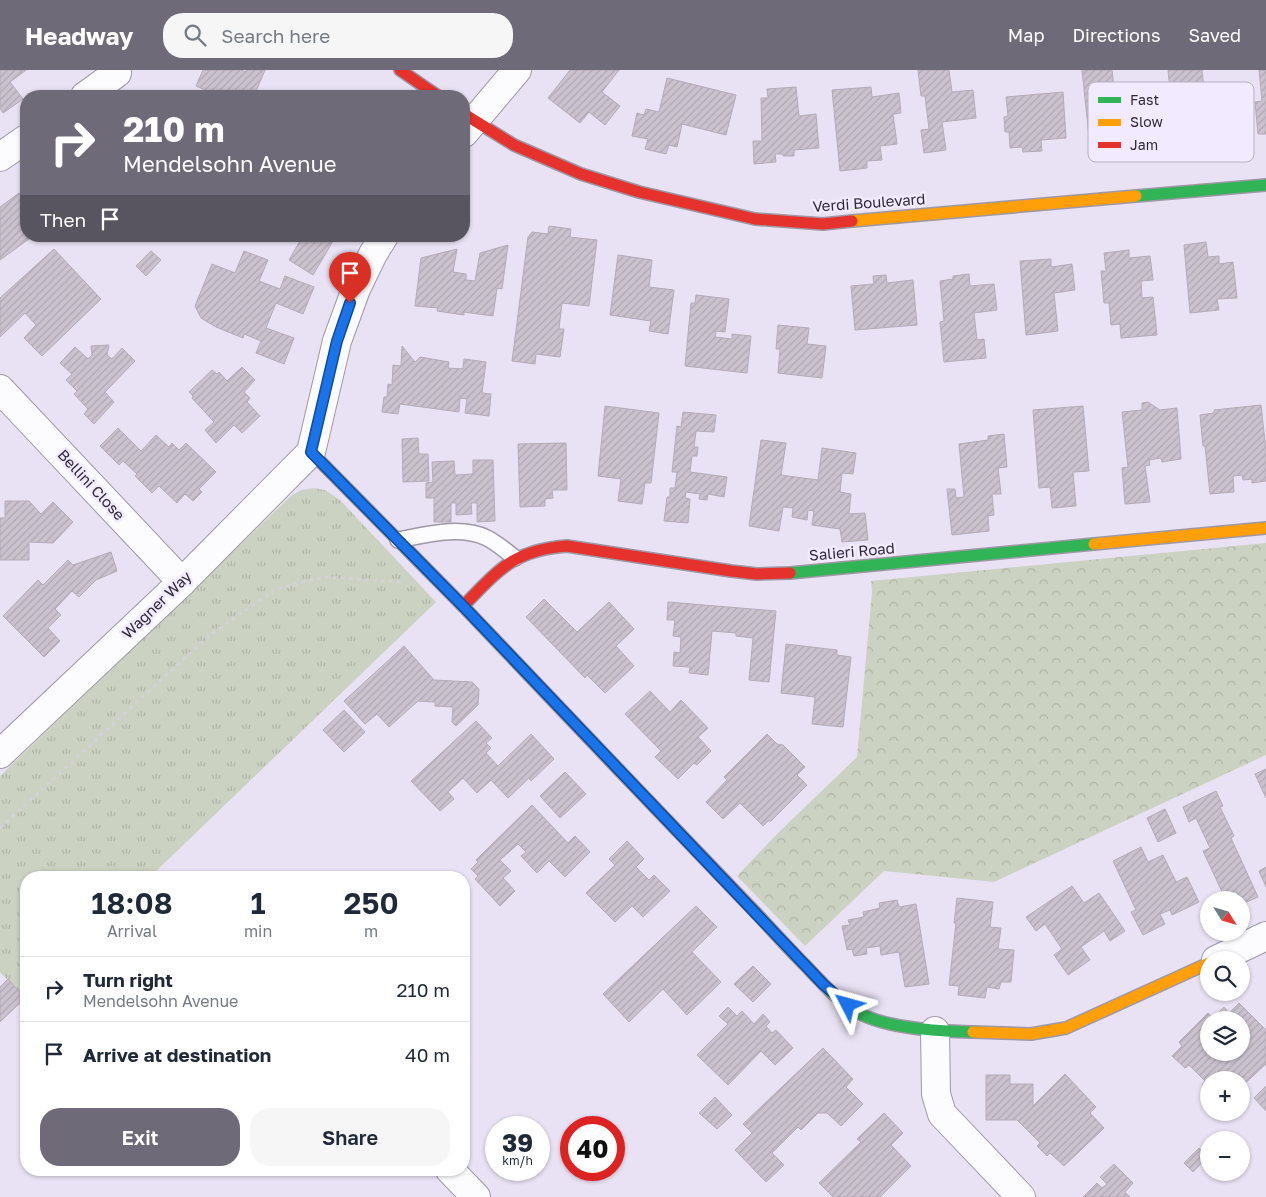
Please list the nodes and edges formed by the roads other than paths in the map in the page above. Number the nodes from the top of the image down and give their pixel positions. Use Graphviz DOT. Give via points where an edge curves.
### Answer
graph roads {
  1 [pos="400,70"];
  2 [pos="516,70"];
  3 [pos="116,73"];
  4 [pos="92,90"];
  5 [pos="429,90"];
  6 [pos="470,120"];
  7 [pos="470,124"];
  8 [pos="20,142"];
  9 [pos="0,157"];
  10 [pos="1266,185"];
  11 [pos="380,242"];
  12 [pos="0,389"];
  13 [pos="311,452"];
  14 [pos="1266,528"];
  15 [pos="398,540"];
  16 [pos="515,558"];
  17 [pos="182,582"];
  18 [pos="463,606"];
  19 [pos="0,754"];
  20 [pos="1266,936"];
  21 [pos="1235,951"];
  22 [pos="1200,967"];
  23 [pos="936,1031"];
  24 [pos="456,1176"];
  25 [pos="476,1197"];
  26 [pos="1022,1197"];
  1 -- 5 [label="street"];
  2 -- 6 [label="street"];
  3 -- 4 [label="street"];
  7 -- 10 [label="street, Verdi Boulevard" via="581,174 639,192 755,219 824,224"];
  8 -- 9 [label="street"];
  11 -- 13 [label="street" via="356,288 337,341"];
  12 -- 17 [label="street, Bellini Close"];
  13 -- 15 [label="street"];
  13 -- 17 [label="street, Wagner Way"];
  14 -- 16 [label="street, Salieri Road" via="758,574 567,546 548,546"];
  15 -- 16 [label="lane" via="430,534 465,533 487,538"];
  15 -- 18 [label="street"];
  16 -- 18 [label="street, Salieri Road"];
  17 -- 19 [label="street, Wagner Way"];
  18 -- 23 [label="street" via="839,999 880,1021"];
  20 -- 21 [label="street"];
  22 -- 23 [label="street" via="1066,1028 1031,1034"];
  23 -- 26 [label="street" via="936,1094 942,1114"];
  24 -- 25 [label="street"];
}
